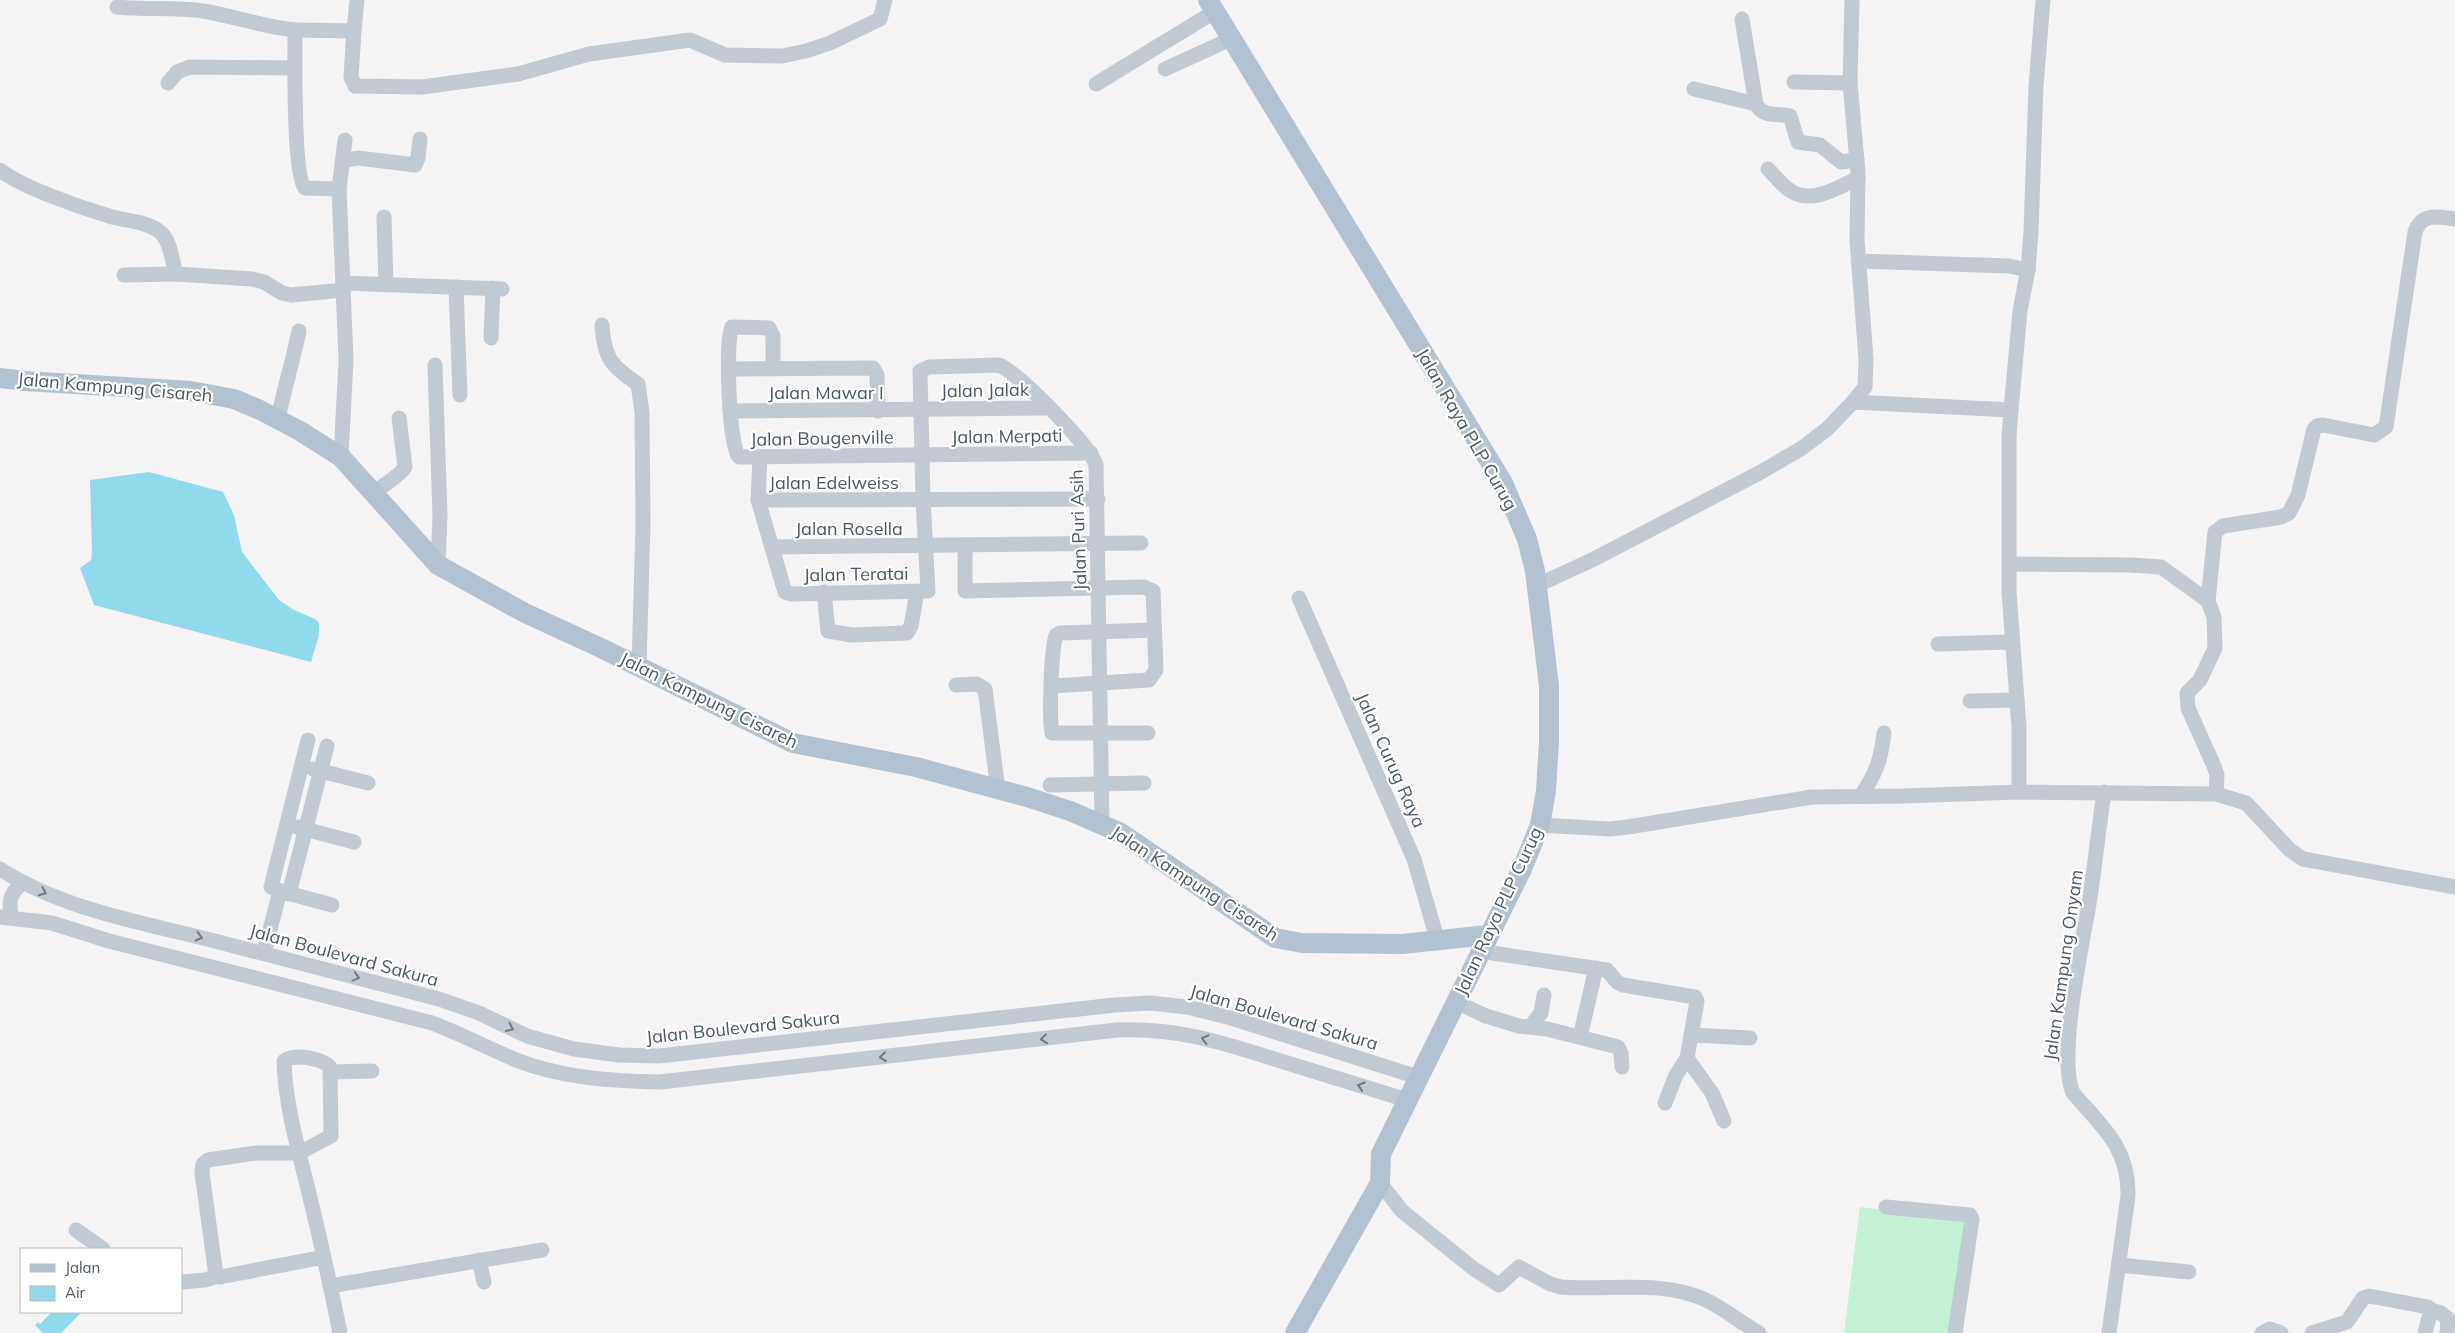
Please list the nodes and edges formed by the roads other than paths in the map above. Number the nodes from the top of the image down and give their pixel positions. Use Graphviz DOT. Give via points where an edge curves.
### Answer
graph roads {
  1 [pos="357,0"];
  2 [pos="885,0"];
  3 [pos="1852,0"];
  4 [pos="2042,0"];
  5 [pos="1211,6"];
  6 [pos="117,7"];
  7 [pos="1742,19"];
  8 [pos="295,30"];
  9 [pos="354,31"];
  10 [pos="1231,39"];
  11 [pos="294,68"];
  12 [pos="1165,69"];
  13 [pos="1794,82"];
  14 [pos="168,83"];
  15 [pos="1850,83"];
  16 [pos="1096,84"];
  17 [pos="1694,90"];
  18 [pos="1756,104"];
  19 [pos="420,138"];
  20 [pos="345,140"];
  21 [pos="1857,160"];
  22 [pos="342,161"];
  23 [pos="1768,169"];
  24 [pos="0,170"];
  25 [pos="1858,178"];
  26 [pos="339,189"];
  27 [pos="384,217"];
  28 [pos="2455,219"];
  29 [pos="1858,261"];
  30 [pos="2028,270"];
  31 [pos="176,274"];
  32 [pos="124,275"];
  33 [pos="386,285"];
  34 [pos="344,287"];
  35 [pos="456,287"];
  36 [pos="602,325"];
  37 [pos="299,331"];
  38 [pos="491,338"];
  39 [pos="435,365"];
  40 [pos="729,369"];
  41 [pos="773,369"];
  42 [pos="0,378"];
  43 [pos="460,395"];
  44 [pos="1853,402"];
  45 [pos="1049,408"];
  46 [pos="922,410"];
  47 [pos="2011,410"];
  48 [pos="730,411"];
  49 [pos="878,411"];
  50 [pos="399,418"];
  51 [pos="278,419"];
  52 [pos="1091,453"];
  53 [pos="923,455"];
  54 [pos="341,457"];
  55 [pos="760,458"];
  56 [pos="375,492"];
  57 [pos="1098,499"];
  58 [pos="758,500"];
  59 [pos="923,500"];
  60 [pos="1099,543"];
  61 [pos="1141,543"];
  62 [pos="965,545"];
  63 [pos="925,546"];
  64 [pos="772,547"];
  65 [pos="2009,564"];
  66 [pos="438,565"];
  67 [pos="1538,585"];
  68 [pos="1099,588"];
  69 [pos="923,591"];
  70 [pos="824,592"];
  71 [pos="1299,598"];
  72 [pos="2208,601"];
  73 [pos="1154,630"];
  74 [pos="1101,633"];
  75 [pos="2012,642"];
  76 [pos="1938,644"];
  77 [pos="639,667"];
  78 [pos="1101,683"];
  79 [pos="956,685"];
  80 [pos="1052,686"];
  81 [pos="2017,700"];
  82 [pos="1970,701"];
  83 [pos="1148,733"];
  84 [pos="1884,733"];
  85 [pos="1100,734"];
  86 [pos="308,740"];
  87 [pos="327,746"];
  88 [pos="302,766"];
  89 [pos="320,771"];
  90 [pos="368,783"];
  91 [pos="1103,783"];
  92 [pos="1144,783"];
  93 [pos="1050,785"];
  94 [pos="998,790"];
  95 [pos="2019,792"];
  96 [pos="2104,792"];
  97 [pos="2216,794"];
  98 [pos="1861,796"];
  99 [pos="286,824"];
  100 [pos="1102,824"];
  101 [pos="1540,824"];
  102 [pos="305,829"];
  103 [pos="354,842"];
  104 [pos="0,869"];
  105 [pos="22,883"];
  106 [pos="2455,887"];
  107 [pos="284,892"];
  108 [pos="332,905"];
  109 [pos="5,917"];
  110 [pos="1485,941"];
  111 [pos="1438,942"];
  112 [pos="264,953"];
  113 [pos="1596,968"];
  114 [pos="402,989"];
  115 [pos="1544,995"];
  116 [pos="1456,1002"];
  117 [pos="397,1014"];
  118 [pos="956,1023"];
  119 [pos="1530,1027"];
  120 [pos="1692,1035"];
  121 [pos="1580,1036"];
  122 [pos="1750,1038"];
  123 [pos="958,1048"];
  124 [pos="1687,1058"];
  125 [pos="1622,1067"];
  126 [pos="372,1071"];
  127 [pos="331,1072"];
  128 [pos="1418,1077"];
  129 [pos="1407,1100"];
  130 [pos="1665,1103"];
  131 [pos="1724,1121"];
  132 [pos="299,1153"];
  133 [pos="1380,1183"];
  134 [pos="1886,1207"];
  135 [pos="76,1230"];
  136 [pos="102,1248"];
  137 [pos="542,1250"];
  138 [pos="324,1256"];
  139 [pos="479,1260"];
  140 [pos="2119,1265"];
  141 [pos="2189,1272"];
  142 [pos="218,1276"];
  143 [pos="182,1282"];
  144 [pos="484,1282"];
  145 [pos="330,1286"];
  146 [pos="2431,1310"];
  147 [pos="340,1333"];
  148 [pos="1295,1333"];
  149 [pos="1759,1333"];
  150 [pos="1955,1333"];
  151 [pos="2109,1333"];
  152 [pos="2262,1333"];
  153 [pos="2281,1333"];
  154 [pos="2312,1333"];
  155 [pos="2425,1333"];
  156 [pos="2447,1333"];
  1 -- 9 [label="street"];
  2 -- 9 [label="street" via="880,19 830,43 782,56 725,55 690,40 589,54 518,74 422,87 356,86 351,77"];
  3 -- 15 [label="street"];
  4 -- 30 [label="street"];
  5 -- 10 [label="main road, Jalan Raya PLP Curug"];
  5 -- 16 [label="street"];
  6 -- 8 [label="street" via="191,10"];
  7 -- 18 [label="street"];
  8 -- 9 [label="street"];
  8 -- 11 [label="street"];
  10 -- 12 [label="street"];
  10 -- 67 [label="main road, Jalan Raya PLP Curug" via="1503,483 1527,539"];
  11 -- 14 [label="street" via="190,67 177,72"];
  11 -- 26 [label="street" via="302,184 305,188"];
  13 -- 15 [label="street"];
  15 -- 21 [label="street"];
  17 -- 18 [label="street"];
  18 -- 21 [label="street" via="1761,113 1790,116 1798,142 1820,145 1841,162"];
  19 -- 22 [label="street" via="415,165 358,158"];
  20 -- 22 [label="street"];
  21 -- 25 [label="street"];
  22 -- 26 [label="street"];
  23 -- 25 [label="street" via="1788,190 1811,196 1822,195"];
  24 -- 31 [label="street" via="75,204 152,226 162,233"];
  25 -- 29 [label="street"];
  26 -- 34 [label="street"];
  27 -- 33 [label="street"];
  28 -- 72 [label="street" via="2424,218 2415,232 2386,427 2374,435 2317,426 2298,495 2289,513 2223,526 2215,532"];
  29 -- 30 [label="street" via="2009,266"];
  29 -- 44 [label="street" via="1866,375 1864,386"];
  30 -- 47 [label="street" via="2020,311"];
  31 -- 32 [label="street"];
  31 -- 34 [label="street" via="252,279 291,295"];
  33 -- 34 [label="street"];
  33 -- 35 [label="street"];
  34 -- 54 [label="street" via="346,360"];
  35 -- 38 [label="street" via="497,288"];
  35 -- 43 [label="street"];
  36 -- 77 [label="street" via="609,359 616,369 638,384 642,412"];
  37 -- 51 [label="street"];
  39 -- 66 [label="street" via="440,516"];
  40 -- 41 [label="street"];
  40 -- 41 [label="street" via="730,328 735,326 769,328 773,336"];
  40 -- 48 [label="street"];
  41 -- 49 [label="street" via="873,368 877,374"];
  42 -- 51 [label="main road, Jalan Kampung Cisareh" via="213,394 234,399"];
  44 -- 47 [label="street"];
  44 -- 67 [label="street" via="1815,439 1761,472"];
  45 -- 46 [label="street, Jalan Jalak"];
  45 -- 46 [label="street, Jalan Puri Asih" via="999,365 923,369 920,371"];
  45 -- 52 [label="street, Jalan Puri Asih"];
  46 -- 49 [label="street, Jalan Mawar I"];
  46 -- 53 [label="street, Jalan Puri Asih"];
  47 -- 65 [label="street"];
  48 -- 49 [label="street, Jalan Mawar I"];
  48 -- 55 [label="street, Jalan Bougenville" via="736,455"];
  50 -- 56 [label="street" via="405,467"];
  51 -- 54 [label="main road, Jalan Kampung Cisareh"];
  52 -- 53 [label="street, Jalan Merpati"];
  52 -- 57 [label="street, Jalan Puri Asih" via="1096,465"];
  53 -- 55 [label="street, Jalan Bougenville"];
  53 -- 59 [label="street, Jalan Puri Asih"];
  54 -- 56 [label="main road, Jalan Kampung Cisareh"];
  55 -- 58 [label="street, Jalan Edelweiss"];
  56 -- 66 [label="main road, Jalan Kampung Cisareh"];
  57 -- 59 [label="street, Jalan Edelweiss"];
  57 -- 60 [label="street, Jalan Puri Asih"];
  58 -- 59 [label="street, Jalan Edelweiss"];
  58 -- 64 [label="street"];
  59 -- 63 [label="street, Jalan Puri Asih"];
  60 -- 61 [label="street, Jalan Rosella"];
  60 -- 62 [label="street, Jalan Rosella"];
  60 -- 68 [label="street, Jalan Puri Asih"];
  62 -- 63 [label="street, Jalan Rosella"];
  62 -- 68 [label="street" via="965,591"];
  63 -- 64 [label="street, Jalan Rosella"];
  63 -- 69 [label="street, Jalan Puri Asih"];
  64 -- 70 [label="street, Jalan Teratai" via="785,592"];
  65 -- 72 [label="street" via="2161,567"];
  65 -- 75 [label="street"];
  66 -- 77 [label="main road, Jalan Kampung Cisareh" via="525,613"];
  67 -- 101 [label="main road, Jalan Raya PLP Curug" via="1549,709 1548,768"];
  68 -- 73 [label="street" via="1150,588 1154,591"];
  68 -- 74 [label="street, Jalan Puri Asih"];
  69 -- 70 [label="street, Jalan Teratai"];
  69 -- 70 [label="street, Jalan Puri Asih" via="907,633 852,635 828,631"];
  71 -- 111 [label="street, Jalan Curug Raya" via="1414,860"];
  72 -- 97 [label="street" via="2214,618 2215,648 2200,680 2187,693 2186,699 2217,775"];
  73 -- 74 [label="street"];
  73 -- 78 [label="street" via="1154,676 1149,680"];
  74 -- 78 [label="street, Jalan Puri Asih"];
  74 -- 80 [label="street" via="1066,632 1056,635"];
  75 -- 76 [label="street"];
  75 -- 81 [label="street"];
  77 -- 94 [label="main road, Jalan Kampung Cisareh" via="793,743 916,767"];
  78 -- 80 [label="street"];
  78 -- 85 [label="street, Jalan Puri Asih"];
  79 -- 94 [label="street" via="977,684 986,689"];
  80 -- 85 [label="street" via="1052,733"];
  81 -- 82 [label="street"];
  81 -- 95 [label="street"];
  83 -- 85 [label="street"];
  84 -- 98 [label="street" via="1875,775"];
  85 -- 91 [label="street, Jalan Puri Asih"];
  86 -- 88 [label="street"];
  87 -- 89 [label="street"];
  88 -- 89 [label="street"];
  88 -- 99 [label="street"];
  89 -- 90 [label="street"];
  89 -- 102 [label="street"];
  91 -- 92 [label="street"];
  91 -- 93 [label="street"];
  91 -- 100 [label="street, Jalan Puri Asih"];
  94 -- 100 [label="main road, Jalan Kampung Cisareh"];
  95 -- 96 [label="street"];
  95 -- 98 [label="street"];
  96 -- 97 [label="street"];
  96 -- 140 [label="street, Jalan Kampung Onyam" via="2067,1066 2073,1093 2120,1150 2125,1164 2128,1196"];
  97 -- 106 [label="street" via="2246,803 2290,850 2303,859"];
  98 -- 101 [label="street" via="1812,797 1610,829"];
  99 -- 102 [label="street"];
  99 -- 107 [label="street" via="270,884"];
  100 -- 111 [label="main road, Jalan Kampung Cisareh" via="1275,938 1302,943"];
  101 -- 110 [label="main road, Jalan Raya PLP Curug" via="1522,869"];
  102 -- 103 [label="street"];
  102 -- 107 [label="street"];
  104 -- 105 [label="street, Jalan Boulevard Sakura"];
  105 -- 109 [label="street" via="12,892"];
  105 -- 112 [label="street, Jalan Boulevard Sakura, one-way" via="116,916"];
  107 -- 108 [label="street"];
  107 -- 112 [label="street"];
  109 -- 117 [label="street" via="52,924"];
  110 -- 111 [label="main road, Jalan Kampung Cisareh"];
  110 -- 113 [label="street" via="1492,953"];
  110 -- 116 [label="main road, Jalan Raya PLP Curug"];
  112 -- 114 [label="street, Jalan Boulevard Sakura, one-way"];
  113 -- 120 [label="street" via="1607,970 1623,985 1695,997"];
  113 -- 121 [label="street"];
  114 -- 117 [label="street"];
  114 -- 118 [label="street, Jalan Boulevard Sakura, one-way" via="455,1004 526,1036 574,1049 619,1055 659,1056"];
  115 -- 119 [label="street" via="1541,1014"];
  116 -- 119 [label="street" via="1486,1016"];
  116 -- 128 [label="main road, Jalan Raya PLP Curug"];
  123 -- 117 [label="street, one-way" via="660,1082 616,1081 569,1074 517,1060 469,1037"];
  118 -- 123 [label="street"];
  118 -- 128 [label="street, Jalan Boulevard Sakura" via="1150,1002 1231,1018"];
  119 -- 121 [label="street"];
  120 -- 122 [label="street"];
  120 -- 124 [label="street"];
  121 -- 125 [label="street" via="1618,1047"];
  129 -- 123 [label="street, one-way" via="1223,1043 1149,1029"];
  124 -- 130 [label="street"];
  124 -- 131 [label="street" via="1712,1093"];
  126 -- 127 [label="street"];
  127 -- 132 [label="street" via="331,1136"];
  127 -- 132 [label="street" via="330,1067 320,1060 292,1057 284,1061"];
  128 -- 129 [label="main road, Jalan Raya PLP Curug"];
  129 -- 133 [label="main road, Jalan Raya PLP Curug" via="1381,1154"];
  132 -- 138 [label="street"];
  132 -- 142 [label="street" via="256,1153 208,1160 204,1164 202,1174"];
  133 -- 148 [label="main road, Jalan Raya PLP Curug"];
  133 -- 149 [label="street" via="1402,1211 1499,1286 1518,1267 1561,1287 1631,1287 1683,1292 1707,1300"];
  134 -- 150 [label="street" via="1970,1215"];
  135 -- 136 [label="street"];
  137 -- 139 [label="street"];
  138 -- 142 [label="street"];
  138 -- 145 [label="street"];
  139 -- 144 [label="street"];
  139 -- 145 [label="street"];
  140 -- 141 [label="street"];
  140 -- 151 [label="street, Jalan Kampung Onyam"];
  142 -- 143 [label="street"];
  145 -- 147 [label="street"];
  146 -- 154 [label="street" via="2367,1297 2347,1322"];
  146 -- 155 [label="street"];
  146 -- 156 [label="street" via="2448,1319"];
  152 -- 153 [label="street" via="2270,1329"];
}
